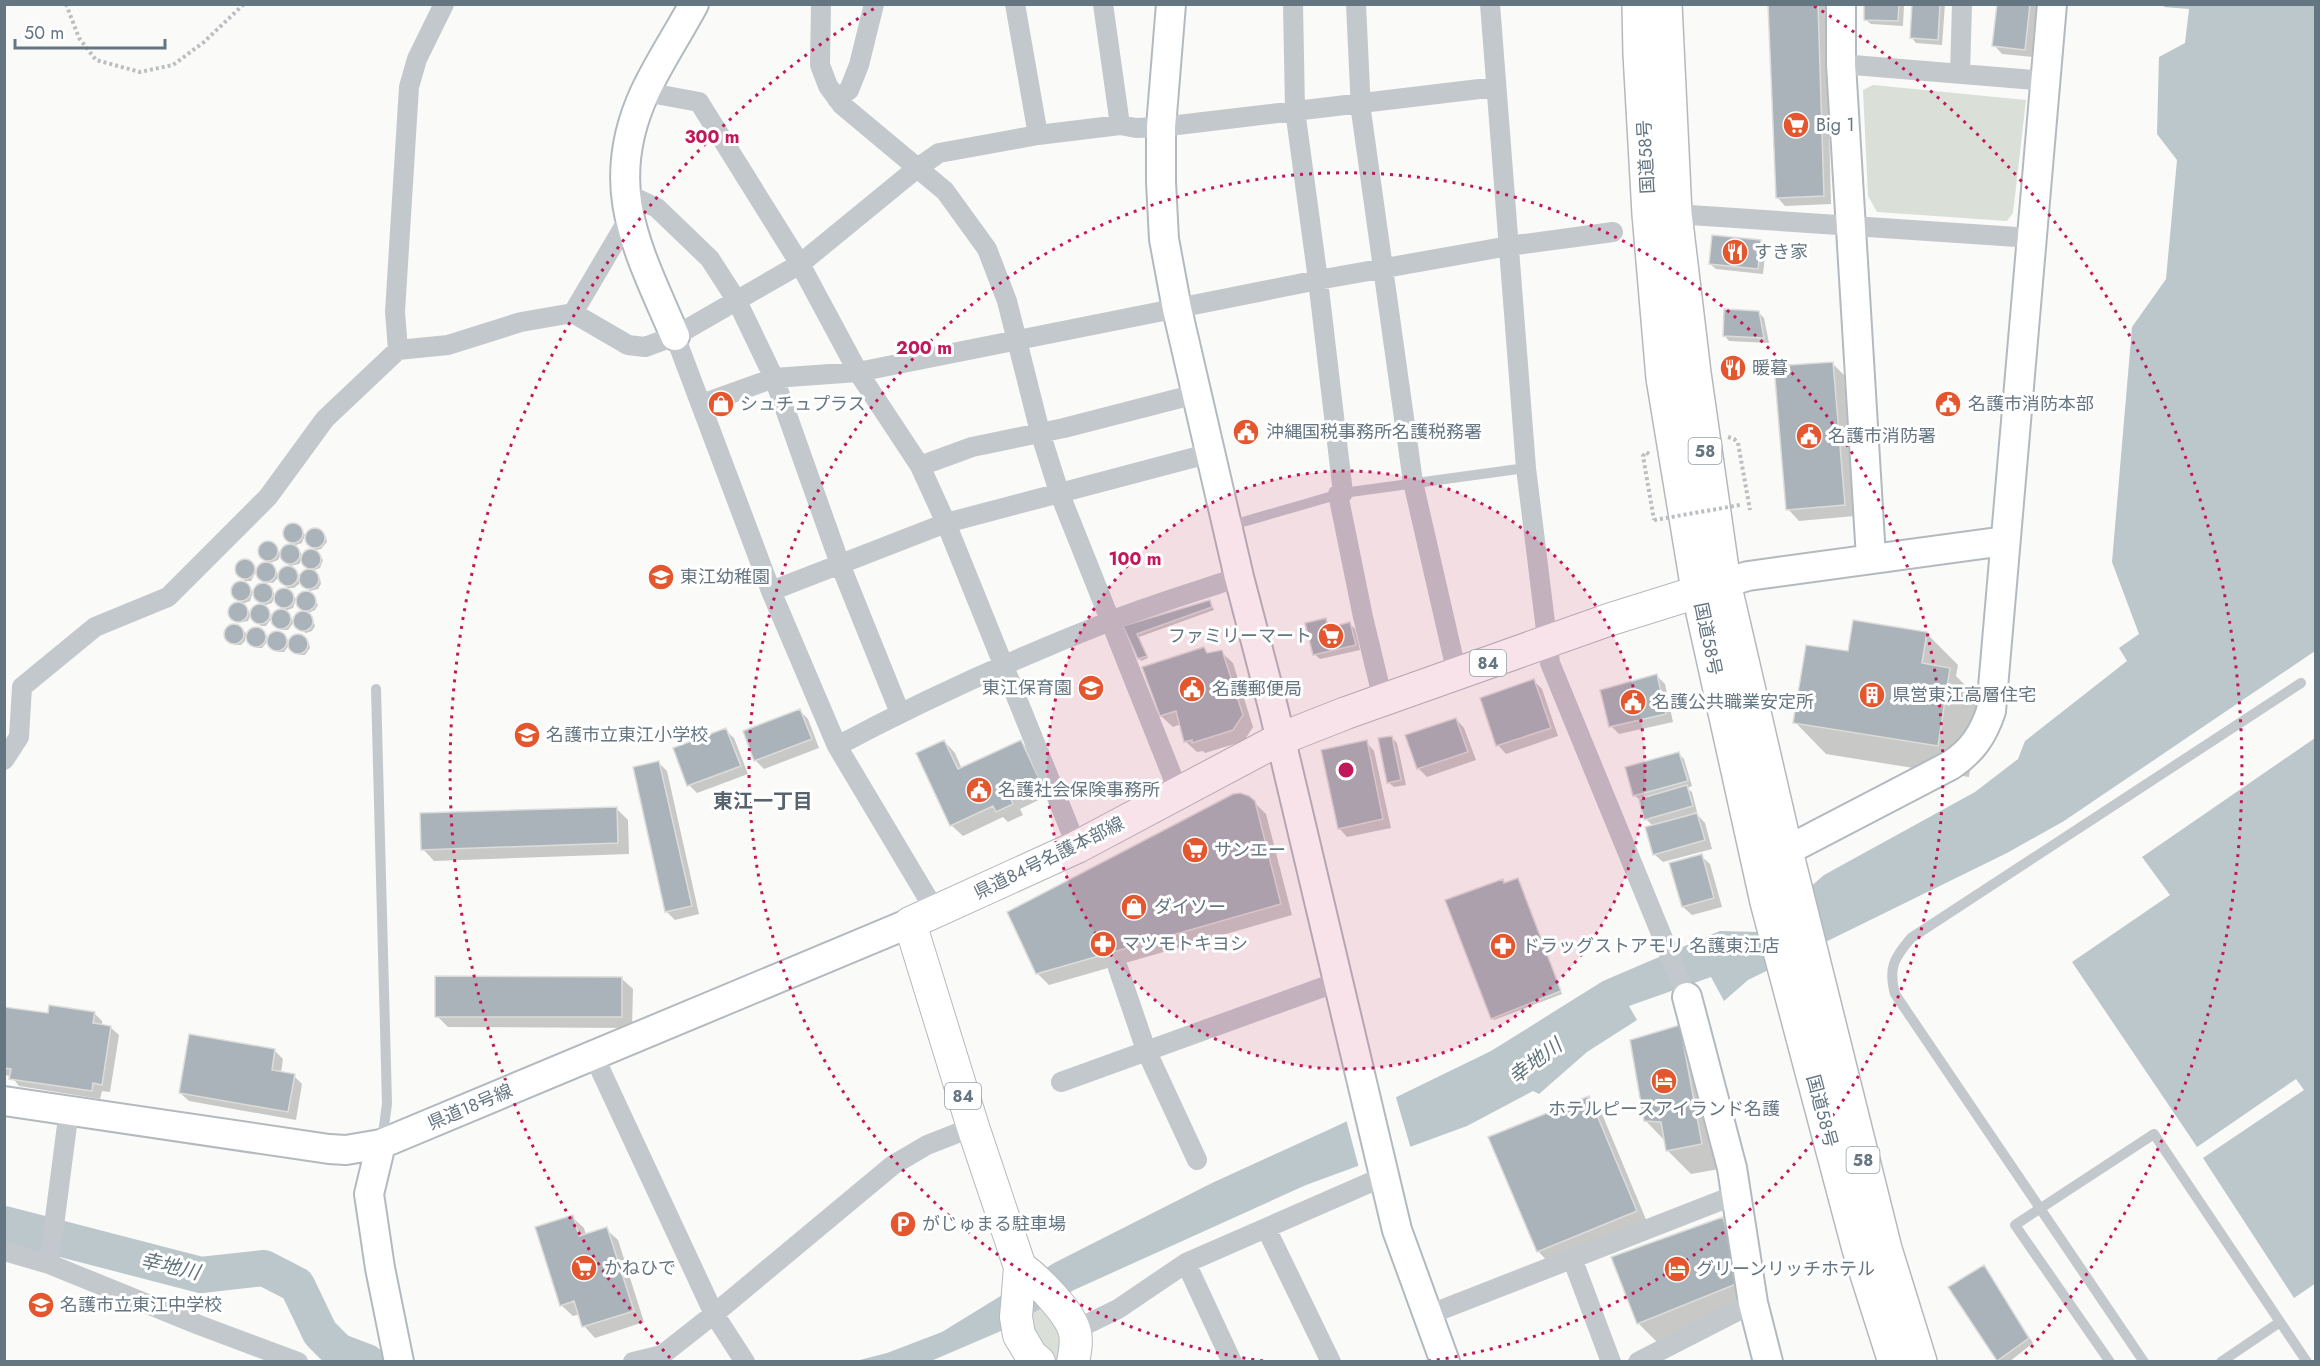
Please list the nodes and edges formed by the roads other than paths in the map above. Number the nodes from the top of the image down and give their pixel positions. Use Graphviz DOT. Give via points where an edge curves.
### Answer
graph roads {
  1 [pos="444,4"];
  2 [pos="694,4"];
  3 [pos="821,4"];
  4 [pos="874,4"];
  5 [pos="1015,4"];
  6 [pos="1102,4"];
  7 [pos="1171,4"];
  8 [pos="1293,4"];
  9 [pos="1356,4"];
  10 [pos="1490,4"];
  11 [pos="1639,4"];
  12 [pos="1665,4"];
  13 [pos="1841,4"];
  14 [pos="1962,4"];
  15 [pos="2052,4"];
  16 [pos="1841,64"];
  17 [pos="1960,74"];
  18 [pos="2046,81"];
  19 [pos="1496,87"];
  20 [pos="645,92"];
  21 [pos="837,99"];
  22 [pos="1361,103"];
  23 [pos="1295,110"];
  24 [pos="1120,125"];
  25 [pos="1161,127"];
  26 [pos="1038,135"];
  27 [pos="916,169"];
  28 [pos="627,206"];
  29 [pos="1676,214"];
  30 [pos="1852,226"];
  31 [pos="1613,232"];
  32 [pos="2032,238"];
  33 [pos="1509,246"];
  34 [pos="800,264"];
  35 [pos="1384,268"];
  36 [pos="1318,280"];
  37 [pos="737,301"];
  38 [pos="1177,309"];
  39 [pos="573,313"];
  40 [pos="675,336"];
  41 [pos="1016,341"];
  42 [pos="398,350"];
  43 [pos="858,372"];
  44 [pos="774,378"];
  45 [pos="1197,394"];
  46 [pos="702,404"];
  47 [pos="1040,432"];
  48 [pos="1210,453"];
  49 [pos="920,466"];
  50 [pos="1526,468"];
  51 [pos="1413,482"];
  52 [pos="1059,492"];
  53 [pos="1340,494"];
  54 [pos="945,523"];
  55 [pos="1228,526"];
  56 [pos="2005,541"];
  57 [pos="1871,558"];
  58 [pos="840,564"];
  59 [pos="1239,578"];
  60 [pos="1711,587"];
  61 [pos="771,591"];
  62 [pos="1110,621"];
  63 [pos="1548,642"];
  64 [pos="1003,665"];
  65 [pos="1457,674"];
  66 [pos="2301,683"];
  67 [pos="376,689"];
  68 [pos="1383,700"];
  69 [pos="900,713"];
  70 [pos="1280,739"];
  71 [pos="837,746"];
  72 [pos="4,760"];
  73 [pos="1179,793"];
  74 [pos="1077,847"];
  75 [pos="1786,851"];
  76 [pos="1781,896"];
  77 [pos="923,918"];
  78 [pos="1799,964"];
  79 [pos="1118,968"];
  80 [pos="1337,982"];
  81 [pos="1687,997"];
  82 [pos="1146,1050"];
  83 [pos="593,1054"];
  84 [pos="1061,1082"];
  85 [pos="4,1101"];
  86 [pos="69,1110"];
  87 [pos="973,1127"];
  88 [pos="381,1144"];
  89 [pos="1197,1160"];
  90 [pos="1384,1171"];
  91 [pos="1736,1195"];
  92 [pos="2040,1208"];
  93 [pos="1266,1228"];
  94 [pos="4,1251"];
  95 [pos="49,1257"];
  96 [pos="1572,1258"];
  97 [pos="1186,1263"];
  98 [pos="1020,1267"];
  99 [pos="1753,1303"];
  100 [pos="714,1314"];
  101 [pos="1428,1315"];
  102 [pos="2280,1322"];
  103 [pos="1075,1330"];
  104 [pos="1029,1359"];
  105 [pos="399,1360"];
  106 [pos="297,1362"];
  107 [pos="633,1362"];
  108 [pos="745,1362"];
  109 [pos="1073,1362"];
  110 [pos="1232,1362"];
  111 [pos="1331,1362"];
  112 [pos="1445,1362"];
  113 [pos="1611,1362"];
  114 [pos="1638,1362"];
  115 [pos="1768,1362"];
  116 [pos="1895,1362"];
  117 [pos="1920,1362"];
  118 [pos="2110,1362"];
  119 [pos="2144,1362"];
  120 [pos="2221,1362"];
  121 [pos="2307,1362"];
  1 -- 42 [label="street" via="417,59 409,87 395,312"];
  2 -- 20 [label="street"];
  3 -- 21 [label="street" via="820,65"];
  4 -- 21 [label="street" via="859,65 849,90"];
  5 -- 26 [label="street"];
  6 -- 24 [label="street"];
  7 -- 25 [label="street"];
  8 -- 23 [label="street"];
  9 -- 22 [label="street"];
  10 -- 19 [label="street"];
  11 -- 60 [label="highway, 国道58号 / 58" via="1649,214 1664,378"];
  12 -- 29 [label="highway, 国道58号 / 58"];
  13 -- 16 [label="street"];
  14 -- 17 [label="street"];
  15 -- 18 [label="street"];
  16 -- 17 [label="street"];
  16 -- 30 [label="street"];
  17 -- 18 [label="street"];
  18 -- 32 [label="street"];
  19 -- 22 [label="street"];
  19 -- 33 [label="street"];
  20 -- 28 [label="street" via="626,148 623,174"];
  20 -- 34 [label="street" via="699,102"];
  21 -- 27 [label="street"];
  22 -- 23 [label="street"];
  22 -- 35 [label="street"];
  23 -- 25 [label="street"];
  23 -- 36 [label="street"];
  24 -- 25 [label="street"];
  24 -- 26 [label="street"];
  25 -- 38 [label="street" via="1164,239"];
  26 -- 27 [label="street" via="939,153"];
  27 -- 34 [label="street"];
  27 -- 41 [label="street" via="945,191 987,249 1007,301"];
  28 -- 37 [label="street" via="657,208 710,259"];
  28 -- 39 [label="street"];
  28 -- 40 [label="street" via="638,247"];
  29 -- 30 [label="street"];
  29 -- 60 [label="highway, 国道58号 / 58" via="1695,373"];
  30 -- 32 [label="street"];
  30 -- 57 [label="street"];
  31 -- 33 [label="street"];
  32 -- 56 [label="street"];
  33 -- 35 [label="street"];
  33 -- 50 [label="street"];
  34 -- 37 [label="street"];
  34 -- 43 [label="street"];
  35 -- 36 [label="street"];
  35 -- 51 [label="street"];
  36 -- 38 [label="street"];
  36 -- 53 [label="street"];
  37 -- 40 [label="street"];
  37 -- 44 [label="street"];
  38 -- 41 [label="street"];
  38 -- 45 [label="street"];
  39 -- 40 [label="street" via="628,345 645,347"];
  39 -- 42 [label="street" via="521,322 448,345"];
  40 -- 46 [label="street"];
  41 -- 43 [label="street"];
  41 -- 47 [label="street"];
  42 -- 72 [label="street" via="325,419 267,497 168,597 95,627 22,687 19,737"];
  43 -- 44 [label="street"];
  43 -- 49 [label="street"];
  44 -- 46 [label="street"];
  44 -- 58 [label="street"];
  45 -- 47 [label="street"];
  45 -- 48 [label="street"];
  46 -- 61 [label="street"];
  47 -- 49 [label="street" via="972,447"];
  47 -- 52 [label="street"];
  48 -- 52 [label="street"];
  48 -- 55 [label="street"];
  49 -- 54 [label="street"];
  50 -- 51 [label="lane"];
  50 -- 63 [label="street"];
  51 -- 53 [label="lane"];
  51 -- 65 [label="street"];
  52 -- 54 [label="street"];
  52 -- 62 [label="street"];
  53 -- 55 [label="lane"];
  53 -- 68 [label="street"];
  54 -- 58 [label="street"];
  54 -- 64 [label="street"];
  55 -- 59 [label="street"];
  56 -- 57 [label="street"];
  56 -- 75 [label="street" via="1991,711 1977,743 1951,765"];
  57 -- 60 [label="street" via="1749,576"];
  58 -- 61 [label="street"];
  58 -- 69 [label="street"];
  59 -- 62 [label="street"];
  59 -- 70 [label="street"];
  60 -- 63 [label="main road, 県道84号名護本部線 / 84"];
  60 -- 75 [label="highway, 国道58号 / 58"];
  60 -- 76 [label="highway, 国道58号 / 58"];
  61 -- 71 [label="street"];
  62 -- 64 [label="street"];
  62 -- 73 [label="street"];
  63 -- 65 [label="main road, 県道84号名護本部線 / 84"];
  63 -- 81 [label="street" via="1550,663"];
  64 -- 69 [label="street"];
  64 -- 74 [label="street"];
  65 -- 68 [label="main road, 県道84号名護本部線 / 84"];
  66 -- 92 [label="lane" via="1911,938 1893,964 1895,994"];
  67 -- 88 [label="lane" via="387,1104"];
  68 -- 70 [label="main road, 県道84号名護本部線 / 84"];
  69 -- 71 [label="street"];
  70 -- 73 [label="main road, 県道84号名護本部線 / 84"];
  70 -- 80 [label="street"];
  71 -- 77 [label="street"];
  73 -- 74 [label="main road, 県道84号名護本部線 / 84"];
  74 -- 77 [label="main road, 県道84号名護本部線 / 84"];
  75 -- 76 [label="highway, 国道58号 / 58"];
  76 -- 78 [label="highway, 国道58号 / 58"];
  77 -- 83 [label="street, 県道18号線"];
  77 -- 87 [label="main road, 84"];
  78 -- 116 [label="highway, 国道58号 / 58" via="1859,1249"];
  78 -- 117 [label="highway, 国道58号 / 58"];
  79 -- 82 [label="street"];
  80 -- 82 [label="street"];
  80 -- 90 [label="street"];
  81 -- 91 [label="street"];
  82 -- 84 [label="street"];
  82 -- 89 [label="street"];
  83 -- 88 [label="street, 県道18号線"];
  83 -- 100 [label="street"];
  85 -- 86 [label="street, 県道18号線"];
  86 -- 88 [label="street, 県道18号線" via="329,1149"];
  86 -- 95 [label="street"];
  87 -- 98 [label="main road, 84"];
  87 -- 100 [label="street" via="927,1145 893,1166"];
  88 -- 105 [label="street" via="369,1194"];
  90 -- 93 [label="street"];
  90 -- 101 [label="street" via="1397,1230"];
  91 -- 96 [label="street"];
  91 -- 99 [label="street"];
  92 -- 102 [label="lane" via="2154,1134"];
  92 -- 118 [label="lane" via="2014,1225"];
  92 -- 119 [label="lane"];
  93 -- 97 [label="street"];
  93 -- 111 [label="street"];
  94 -- 95 [label="street"];
  95 -- 106 [label="street" via="199,1325"];
  96 -- 101 [label="street"];
  96 -- 113 [label="street"];
  97 -- 103 [label="street" via="1118,1309"];
  97 -- 110 [label="street"];
  98 -- 103 [label="main road" via="1047,1290"];
  98 -- 104 [label="main road, 84" via="1016,1317"];
  99 -- 114 [label="street"];
  99 -- 115 [label="street"];
  100 -- 107 [label="street" via="662,1355"];
  100 -- 108 [label="street"];
  101 -- 112 [label="street"];
  102 -- 120 [label="lane"];
  102 -- 121 [label="lane"];
  103 -- 109 [label="main road"];
}
